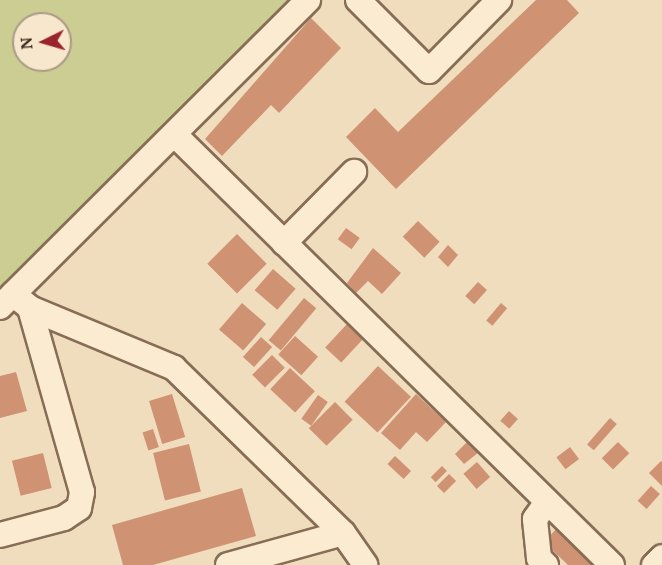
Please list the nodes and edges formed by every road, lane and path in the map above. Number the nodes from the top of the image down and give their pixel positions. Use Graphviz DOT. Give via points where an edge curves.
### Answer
graph roads {
  1 [pos="308,0"];
  2 [pos="358,0"];
  3 [pos="499,0"];
  4 [pos="175,135"];
  5 [pos="354,172"];
  6 [pos="284,243"];
  7 [pos="15,303"];
  8 [pos="547,502"];
  9 [pos="343,533"];
  10 [pos="0,535"];
  11 [pos="662,557"];
  12 [pos="228,565"];
  13 [pos="365,565"];
  14 [pos="546,565"];
  15 [pos="612,565"];
  16 [pos="654,565"];
  1 -- 4 [label="street"];
  2 -- 3 [label="street" via="429,71"];
  4 -- 6 [label="street"];
  4 -- 7 [label="street"];
  5 -- 6 [label="street"];
  6 -- 8 [label="street"];
  7 -- 9 [label="street" via="174,368"];
  7 -- 10 [label="street" via="82,492 79,508 64,518"];
  8 -- 14 [label="street" via="535,519 538,558"];
  8 -- 15 [label="street"];
  9 -- 12 [label="street"];
  9 -- 13 [label="street"];
  11 -- 16 [label="street"];
}
